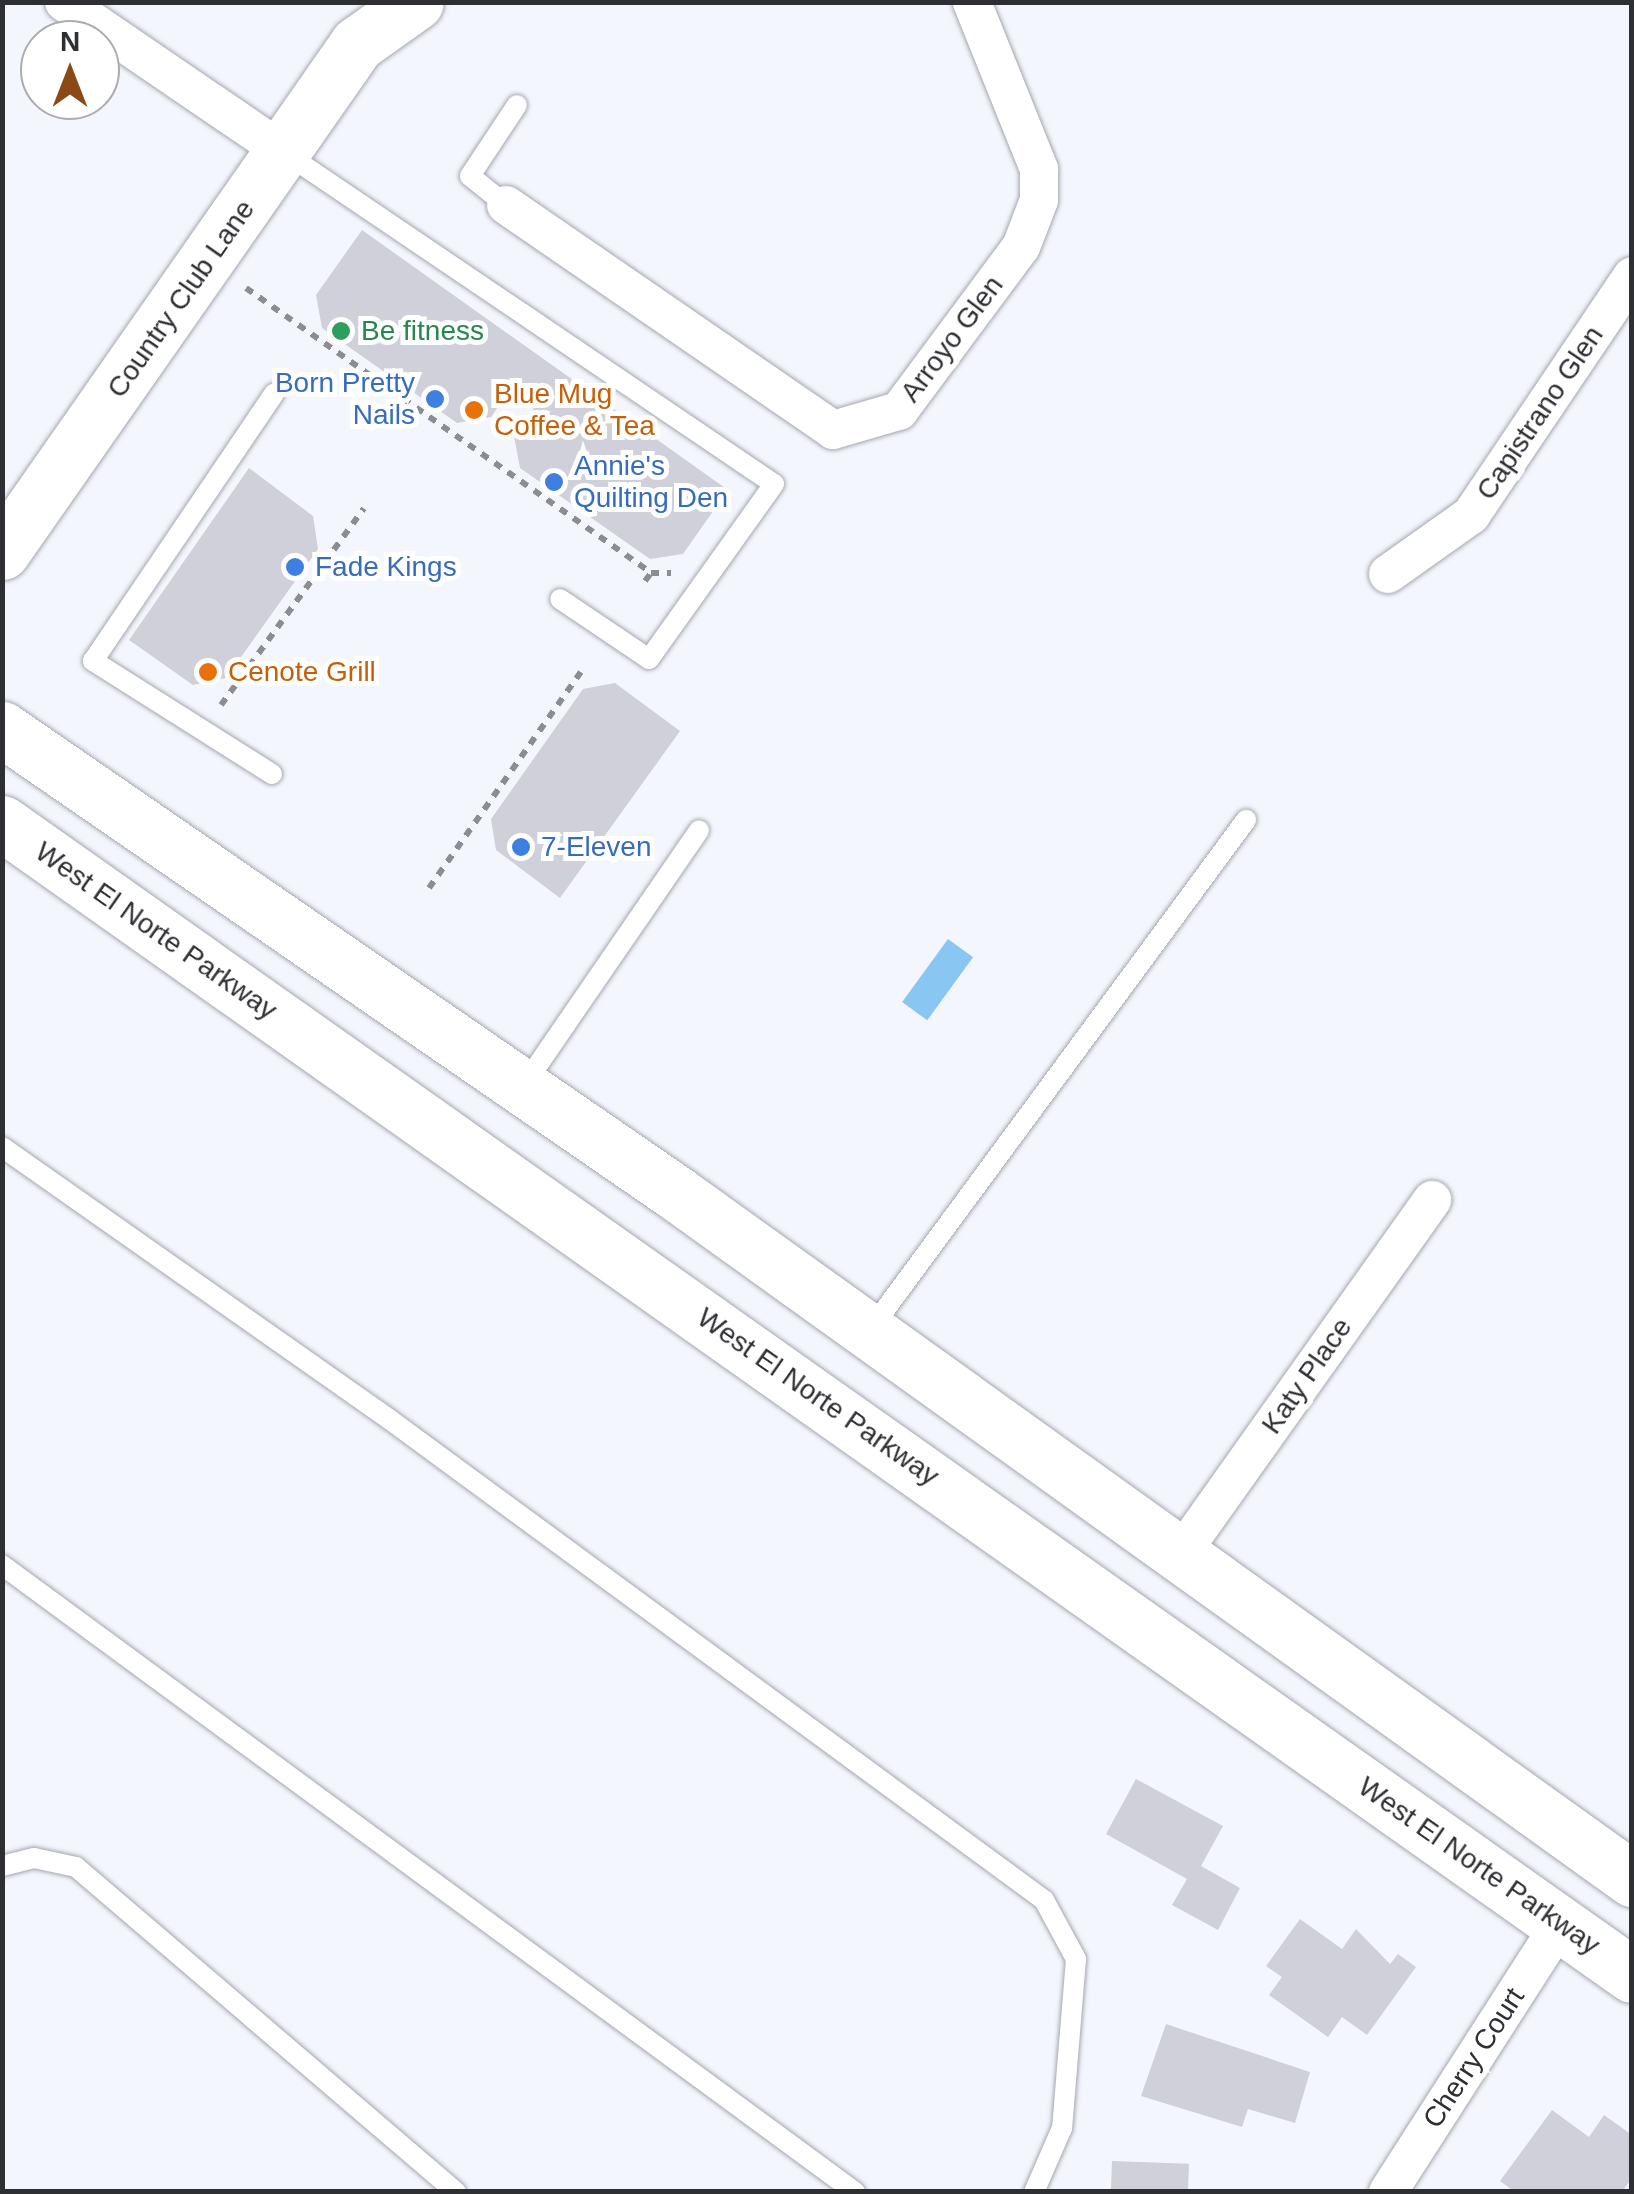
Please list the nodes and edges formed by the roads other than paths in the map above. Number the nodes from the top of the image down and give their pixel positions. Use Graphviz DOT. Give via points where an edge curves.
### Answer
graph roads {
  1 [pos="64,2"];
  2 [pos="416,2"];
  3 [pos="972,2"];
  4 [pos="355,23"];
  5 [pos="517,105"];
  6 [pos="284,152"];
  7 [pos="506,205"];
  8 [pos="1632,276"];
  9 [pos="274,394"];
  10 [pos="2,552"];
  11 [pos="1388,574"];
  12 [pos="560,599"];
  13 [pos="2,729"];
  14 [pos="272,774"];
  15 [pos="1246,820"];
  16 [pos="2,823"];
  17 [pos="699,830"];
  18 [pos="523,1086"];
  19 [pos="2,1148"];
  20 [pos="1432,1200"];
  21 [pos="869,1332"];
  22 [pos="1182,1552"];
  23 [pos="2,1565"];
  24 [pos="2,1866"];
  25 [pos="1632,1879"];
  26 [pos="1560,1924"];
  27 [pos="1632,1974"];
  28 [pos="456,2192"];
  29 [pos="855,2192"];
  30 [pos="1034,2192"];
  31 [pos="1388,2192"];
  1 -- 6 [label="street"];
  2 -- 4 [label="main road, Country Club Lane"];
  3 -- 7 [label="street, Arroyo Glen" via="1039,169 1039,200 1020,247 898,411 833,430"];
  4 -- 6 [label="main road, Country Club Lane"];
  5 -- 7 [label="lane" via="470,176"];
  6 -- 10 [label="main road, Country Club Lane"];
  6 -- 12 [label="lane" via="774,484 648,659"];
  8 -- 11 [label="street, Capistrano Glen" via="1472,515"];
  9 -- 14 [label="lane" via="93,662"];
  13 -- 18 [label="main road"];
  15 -- 21 [label="lane"];
  16 -- 26 [label="main road, West El Norte Parkway"];
  17 -- 18 [label="lane"];
  18 -- 21 [label="main road"];
  19 -- 30 [label="lane" via="390,1419 1044,1900 1076,1959 1062,2128"];
  20 -- 22 [label="street, Katy Place"];
  21 -- 22 [label="main road"];
  22 -- 25 [label="main road"];
  23 -- 29 [label="lane"];
  24 -- 28 [label="lane" via="34,1858 76,1867"];
  26 -- 27 [label="main road, West El Norte Parkway"];
  26 -- 31 [label="street, Cherry Court"];
}
